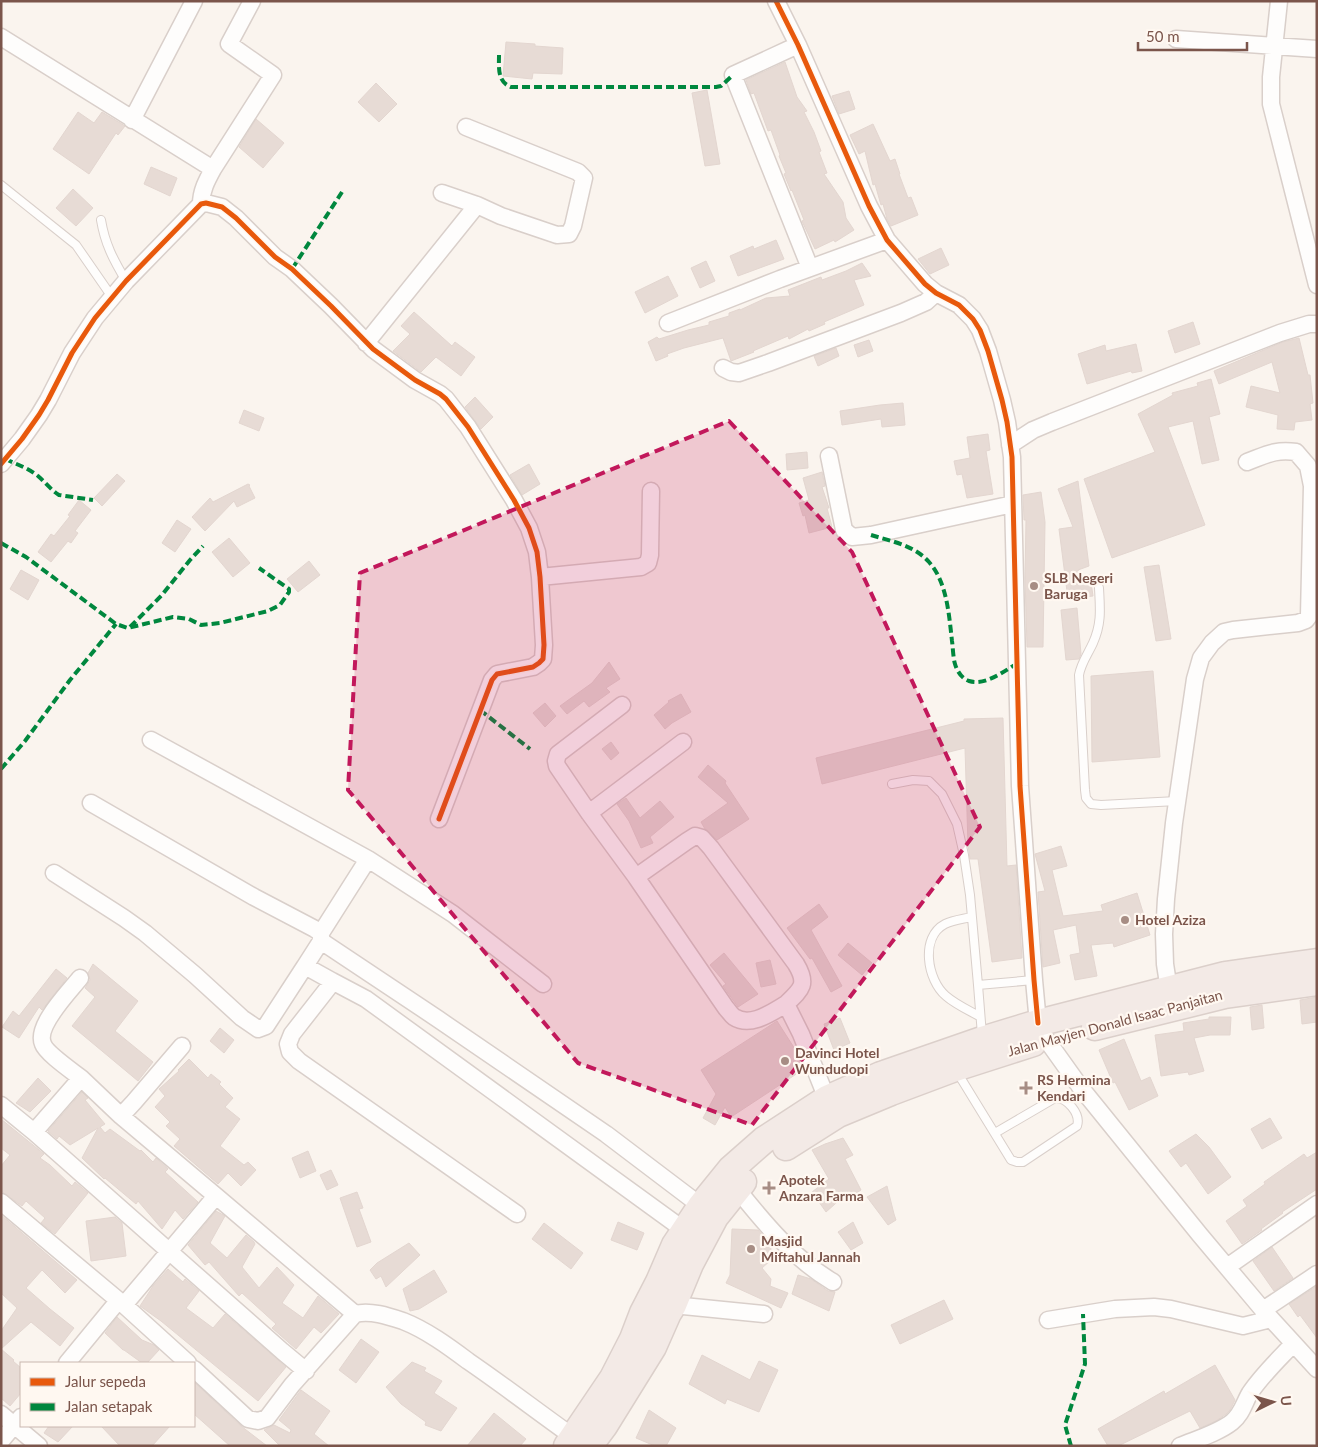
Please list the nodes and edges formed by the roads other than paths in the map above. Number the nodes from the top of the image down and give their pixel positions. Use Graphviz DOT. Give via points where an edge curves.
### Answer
graph roads {
  1 [pos="194,1"];
  2 [pos="252,1"];
  3 [pos="776,1"];
  4 [pos="1279,1"];
  5 [pos="1,37"];
  6 [pos="1176,39"];
  7 [pos="798,45"];
  8 [pos="1274,46"];
  9 [pos="1317,49"];
  10 [pos="132,120"];
  11 [pos="466,128"];
  12 [pos="213,169"];
  13 [pos="1,185"];
  14 [pos="442,193"];
  15 [pos="201,204"];
  16 [pos="477,205"];
  17 [pos="101,220"];
  18 [pos="887,240"];
  19 [pos="810,268"];
  20 [pos="126,281"];
  21 [pos="1317,286"];
  22 [pos="936,293"];
  23 [pos="112,296"];
  24 [pos="668,323"];
  25 [pos="1317,324"];
  26 [pos="366,343"];
  27 [pos="723,368"];
  28 [pos="1010,445"];
  29 [pos="829,456"];
  30 [pos="1247,462"];
  31 [pos="1,464"];
  32 [pos="651,491"];
  33 [pos="1013,504"];
  34 [pos="540,577"];
  35 [pos="1099,588"];
  36 [pos="622,705"];
  37 [pos="151,740"];
  38 [pos="684,742"];
  39 [pos="892,784"];
  40 [pos="1177,801"];
  41 [pos="91,803"];
  42 [pos="589,813"];
  43 [pos="439,820"];
  44 [pos="368,859"];
  45 [pos="54,872"];
  46 [pos="636,877"];
  47 [pos="971,917"];
  48 [pos="321,937"];
  49 [pos="1317,962"];
  50 [pos="305,966"];
  51 [pos="80,978"];
  52 [pos="1034,980"];
  53 [pos="332,981"];
  54 [pos="1317,982"];
  55 [pos="543,984"];
  56 [pos="978,985"];
  57 [pos="1169,990"];
  58 [pos="786,1004"];
  59 [pos="263,1027"];
  60 [pos="981,1028"];
  61 [pos="1042,1031"];
  62 [pos="288,1044"];
  63 [pos="182,1046"];
  64 [pos="955,1068"];
  65 [pos="81,1078"];
  66 [pos="826,1099"];
  67 [pos="1,1105"];
  68 [pos="121,1116"];
  69 [pos="34,1132"];
  70 [pos="995,1133"];
  71 [pos="737,1189"];
  72 [pos="216,1196"];
  73 [pos="1,1202"];
  74 [pos="1317,1204"];
  75 [pos="701,1206"];
  76 [pos="517,1214"];
  77 [pos="684,1230"];
  78 [pos="168,1251"];
  79 [pos="1227,1267"];
  80 [pos="1317,1274"];
  81 [pos="833,1282"];
  82 [pos="121,1303"];
  83 [pos="673,1305"];
  84 [pos="355,1314"];
  85 [pos="764,1314"];
  86 [pos="1267,1314"];
  87 [pos="1048,1320"];
  88 [pos="1293,1344"];
  89 [pos="68,1362"];
  90 [pos="187,1362"];
  91 [pos="1317,1369"];
  92 [pos="195,1370"];
  93 [pos="306,1371"];
  94 [pos="1,1414"];
  95 [pos="18,1422"];
  96 [pos="22,1427"];
  97 [pos="1,1441"];
  98 [pos="579,1443"];
  99 [pos="39,1446"];
  100 [pos="1180,1446"];
  1 -- 10 [label="street"];
  2 -- 12 [label="street" via="229,44 273,75"];
  3 -- 7 [label="street"];
  4 -- 8 [label="street"];
  5 -- 10 [label="street"];
  6 -- 8 [label="street"];
  7 -- 18 [label="street"];
  7 -- 19 [label="street" via="733,75"];
  8 -- 9 [label="street"];
  8 -- 21 [label="street" via="1271,104"];
  10 -- 12 [label="street"];
  11 -- 16 [label="street" via="578,172 584,178 569,234 557,235"];
  12 -- 15 [label="street"];
  13 -- 23 [label="lane" via="76,245"];
  14 -- 16 [label="street"];
  15 -- 20 [label="street"];
  15 -- 26 [label="street" via="206,202 222,207 248,228"];
  16 -- 26 [label="street"];
  17 -- 20 [label="lane" via="110,254"];
  18 -- 19 [label="street"];
  18 -- 22 [label="street"];
  19 -- 24 [label="street"];
  20 -- 23 [label="street"];
  22 -- 27 [label="street" via="926,302 901,313 768,363 739,373"];
  22 -- 28 [label="street" via="959,305 980,330 996,376"];
  23 -- 31 [label="street" via="72,353 39,415"];
  25 -- 28 [label="street" via="1280,333 1052,422"];
  26 -- 34 [label="street" via="402,372 440,394 454,408 524,517 537,552"];
  28 -- 33 [label="street"];
  29 -- 33 [label="street" via="844,530 852,537"];
  30 -- 40 [label="street" via="1283,450 1296,452 1308,466 1312,486 1309,616 1298,623 1224,632 1201,658"];
  32 -- 34 [label="street" via="648,563 641,567"];
  33 -- 52 [label="street" via="1020,786"];
  34 -- 43 [label="street" via="543,659 533,667 497,674 492,680"];
  35 -- 40 [label="lane" via="1101,617 1079,675 1086,798 1091,804 1100,805"];
  36 -- 42 [label="street" via="557,757 557,766"];
  37 -- 44 [label="street"];
  38 -- 42 [label="street"];
  39 -- 47 [label="lane" via="929,781 942,794 957,824"];
  40 -- 57 [label="street" via="1164,934"];
  41 -- 48 [label="street" via="315,929"];
  42 -- 46 [label="street"];
  44 -- 48 [label="street"];
  44 -- 55 [label="street" via="453,914"];
  45 -- 59 [label="street" via="145,933 242,1018 258,1029"];
  46 -- 58 [label="street" via="735,1018 755,1020"];
  46 -- 58 [label="street" via="695,836 702,838 801,973 800,991"];
  47 -- 56 [label="lane"];
  47 -- 60 [label="lane" via="944,925 932,936 928,956 934,980 944,995 962,1007"];
  48 -- 50 [label="street"];
  48 -- 75 [label="street" via="606,1134"];
  49 -- 57 [label="highway, Jalan Mayjen Donald Isaac Panjaitan" via="1225,975"];
  50 -- 53 [label="street"];
  50 -- 59 [label="street"];
  51 -- 65 [label="street" via="47,1019 42,1031 42,1044"];
  52 -- 56 [label="lane"];
  52 -- 61 [label="street"];
  53 -- 62 [label="street"];
  53 -- 77 [label="street" via="366,1000"];
  54 -- 61 [label="highway, Jalan Mayjen Donald Isaac Panjaitan" via="1225,994 1172,1009"];
  56 -- 60 [label="lane"];
  57 -- 61 [label="highway, Jalan Mayjen Donald Isaac Panjaitan"];
  58 -- 66 [label="street"];
  59 -- 62 [label="street"];
  60 -- 61 [label="highway, Jalan Mayjen Donald Isaac Panjaitan"];
  60 -- 66 [label="highway, Jalan Mayjen Donald Isaac Panjaitan"];
  61 -- 64 [label="highway, Jalan Mayjen Donald Isaac Panjaitan"];
  61 -- 79 [label="street" via="1081,1088"];
  62 -- 76 [label="street" via="290,1052 299,1061"];
  63 -- 68 [label="street"];
  64 -- 70 [label="lane"];
  64 -- 71 [label="highway, Jalan Mayjen Donald Isaac Panjaitan" via="838,1114 781,1150"];
  65 -- 68 [label="street"];
  65 -- 69 [label="street"];
  66 -- 75 [label="highway, Jalan Mayjen Donald Isaac Panjaitan" via="764,1140 730,1169"];
  67 -- 69 [label="street"];
  68 -- 72 [label="street"];
  69 -- 78 [label="street"];
  70 -- 70 [label="lane" via="1012,1160 1023,1162 1077,1126 1079,1120 1065,1101 1055,1098"];
  71 -- 81 [label="street" via="779,1239 817,1273"];
  71 -- 83 [label="highway, Jalan Mayjen Donald Isaac Panjaitan" via="704,1236"];
  72 -- 78 [label="street"];
  72 -- 84 [label="street"];
  73 -- 82 [label="street"];
  74 -- 79 [label="street"];
  75 -- 77 [label="highway, Jalan Mayjen Donald Isaac Panjaitan"];
  77 -- 98 [label="highway, Jalan Mayjen Donald Isaac Panjaitan"];
  78 -- 82 [label="street"];
  78 -- 93 [label="street"];
  79 -- 86 [label="street"];
  80 -- 86 [label="street"];
  82 -- 89 [label="street"];
  82 -- 90 [label="street"];
  83 -- 85 [label="street"];
  83 -- 98 [label="highway, Jalan Mayjen Donald Isaac Panjaitan" via="653,1347 604,1426"];
  84 -- 93 [label="street"];
  84 -- 98 [label="street" via="385,1315 427,1334"];
  86 -- 87 [label="street" via="1243,1326 1154,1307 1115,1309"];
  86 -- 88 [label="street"];
  88 -- 91 [label="street"];
  88 -- 100 [label="street" via="1262,1376 1231,1423"];
  92 -- 93 [label="street" via="248,1419 258,1421 267,1418"];
  94 -- 95 [label="street"];
  95 -- 97 [label="street"];
  96 -- 99 [label="street"];
}
